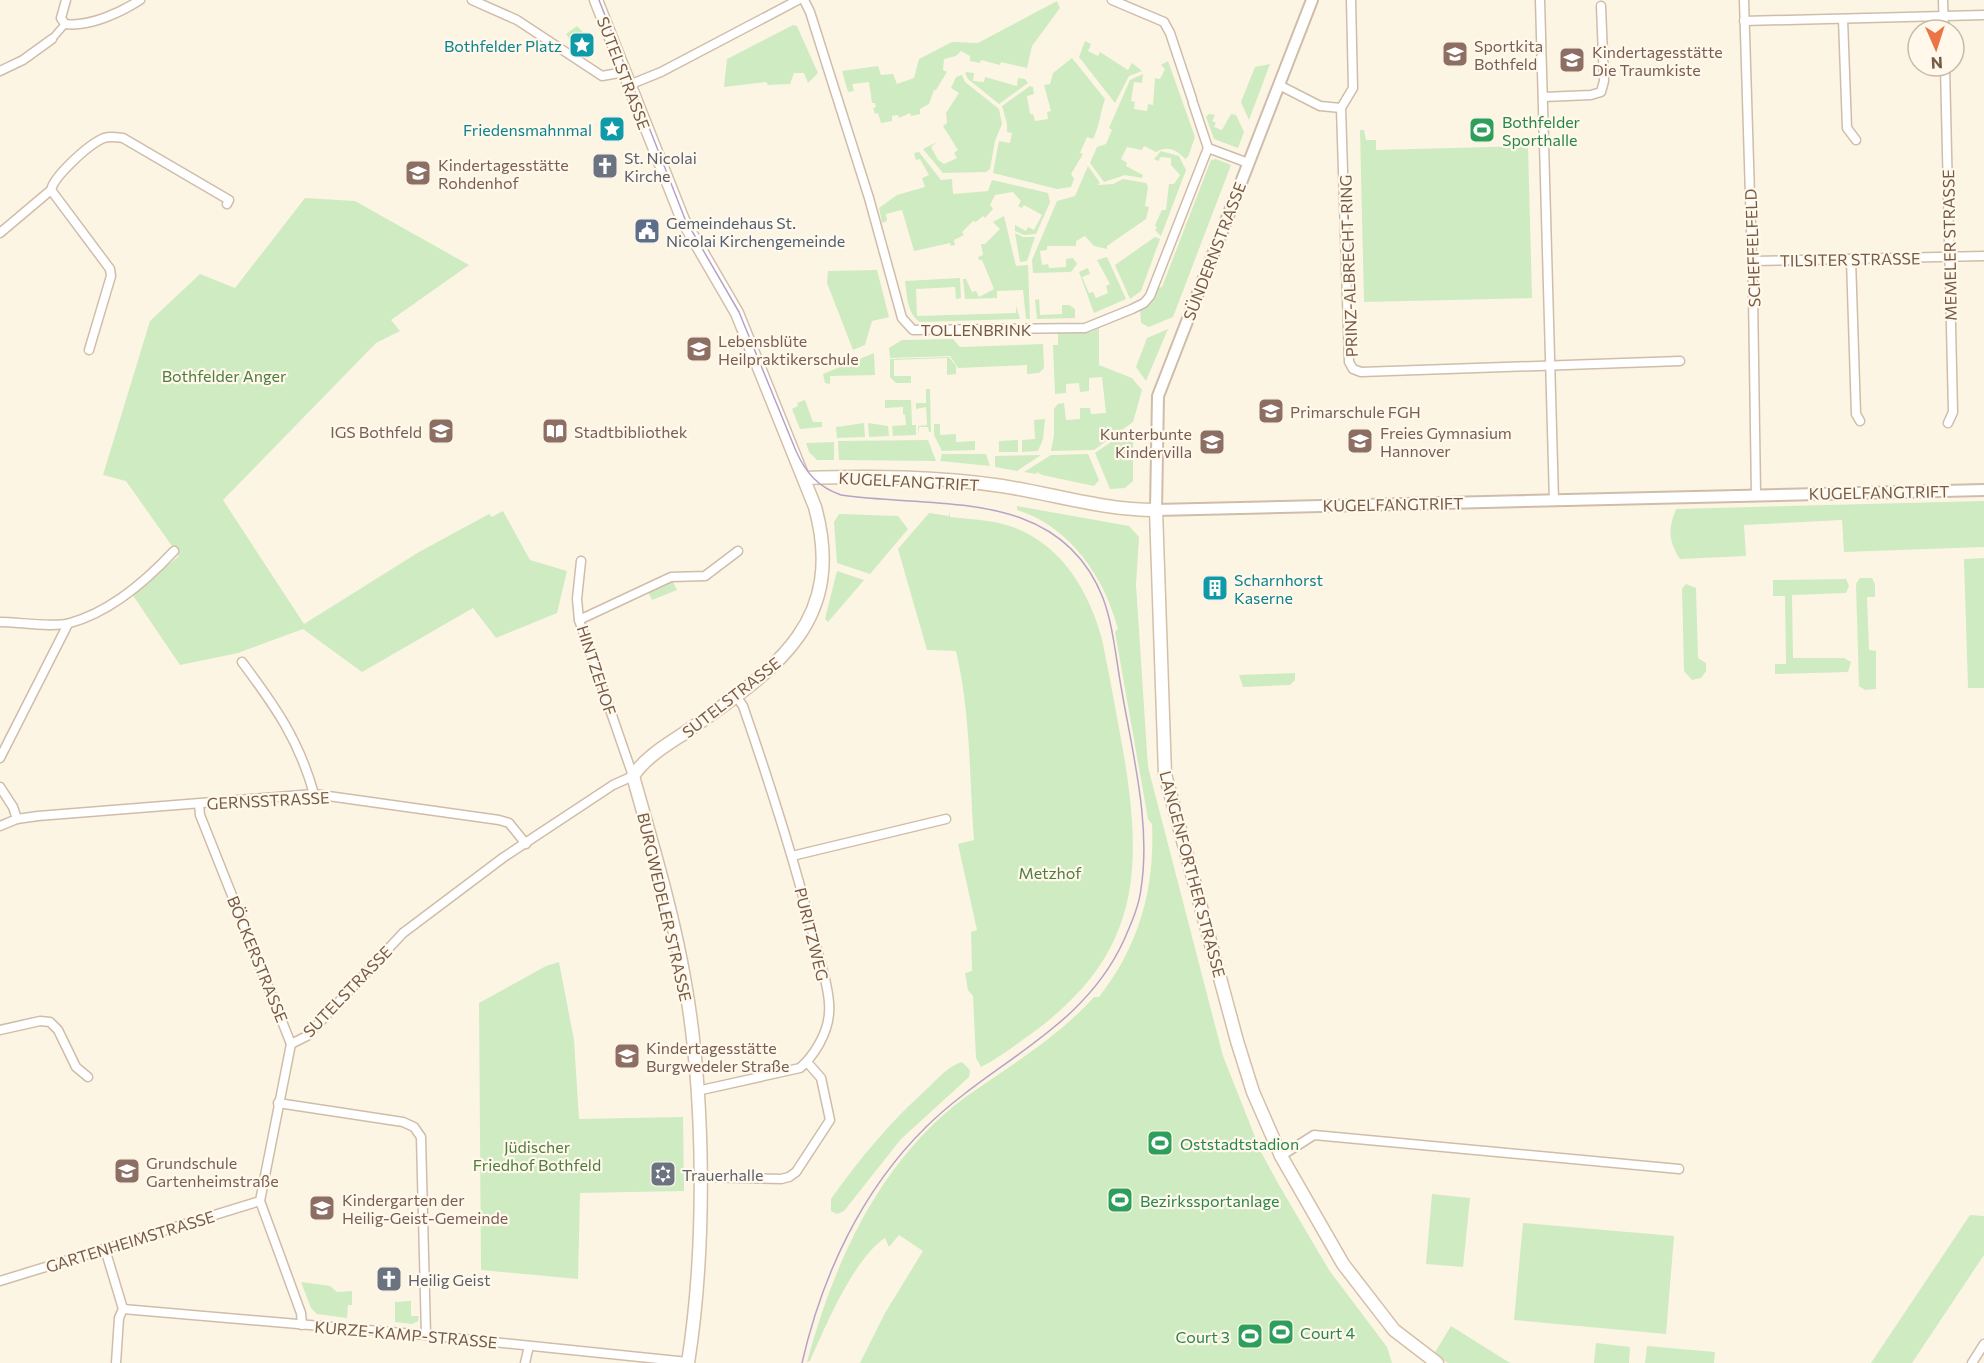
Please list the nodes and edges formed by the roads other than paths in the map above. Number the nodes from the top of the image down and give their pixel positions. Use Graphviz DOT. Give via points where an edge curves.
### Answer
graph roads {
  1 [pos="66,0"];
  2 [pos="140,0"];
  3 [pos="472,0"];
  4 [pos="596,0"];
  5 [pos="798,0"];
  6 [pos="804,0"];
  7 [pos="1112,0"];
  8 [pos="1312,0"];
  9 [pos="1351,0"];
  10 [pos="1540,0"];
  11 [pos="1744,0"];
  12 [pos="1943,0"];
  13 [pos="1601,6"];
  14 [pos="1984,15"];
  15 [pos="1943,16"];
  16 [pos="1843,19"];
  17 [pos="1744,21"];
  18 [pos="65,24"];
  19 [pos="52,39"];
  20 [pos="0,71"];
  21 [pos="624,72"];
  22 [pos="1945,78"];
  23 [pos="629,85"];
  24 [pos="1279,85"];
  25 [pos="1543,96"];
  26 [pos="1341,108"];
  27 [pos="1856,140"];
  28 [pos="1208,148"];
  29 [pos="1248,163"];
  30 [pos="51,190"];
  31 [pos="227,204"];
  32 [pos="0,233"];
  33 [pos="1984,256"];
  34 [pos="1950,257"];
  35 [pos="1851,259"];
  36 [pos="1752,261"];
  37 [pos="89,350"];
  38 [pos="1680,361"];
  39 [pos="1551,365"];
  40 [pos="1860,421"];
  41 [pos="1948,423"];
  42 [pos="804,478"];
  43 [pos="1984,490"];
  44 [pos="1756,495"];
  45 [pos="1554,501"];
  46 [pos="1156,510"];
  47 [pos="174,551"];
  48 [pos="738,551"];
  49 [pos="581,561"];
  50 [pos="579,620"];
  51 [pos="0,622"];
  52 [pos="68,624"];
  53 [pos="242,662"];
  54 [pos="736,696"];
  55 [pos="0,758"];
  56 [pos="633,776"];
  57 [pos="0,787"];
  58 [pos="314,794"];
  59 [pos="199,804"];
  60 [pos="16,819"];
  61 [pos="946,819"];
  62 [pos="0,826"];
  63 [pos="526,844"];
  64 [pos="792,856"];
  65 [pos="0,1030"];
  66 [pos="291,1044"];
  67 [pos="807,1062"];
  68 [pos="88,1077"];
  69 [pos="697,1091"];
  70 [pos="278,1103"];
  71 [pos="1281,1156"];
  72 [pos="1679,1169"];
  73 [pos="699,1176"];
  74 [pos="260,1201"];
  75 [pos="105,1249"];
  76 [pos="0,1281"];
  77 [pos="123,1310"];
  78 [pos="302,1325"];
  79 [pos="426,1335"];
  80 [pos="1984,1344"];
  81 [pos="529,1346"];
  82 [pos="1432,1362"];
  83 [pos="116,1363"];
  84 [pos="525,1363"];
  85 [pos="688,1363"];
  86 [pos="1972,1363"];
  1 -- 18 [label="street" via="61,18"];
  2 -- 18 [label="street" via="76,26"];
  3 -- 21 [label="street" via="517,20 602,76"];
  4 -- 21 [label="main road, SUTELSTRASSE"];
  5 -- 23 [label="street"];
  6 -- 28 [label="street, TOLLENBRINK" via="870,201 902,318 914,330 1085,327 1144,303"];
  7 -- 28 [label="street" via="1164,22"];
  8 -- 24 [label="street, SÜNDERNSTRASSE"];
  9 -- 26 [label="street, PRINZ-ALBRECHT-RING" via="1353,88"];
  10 -- 25 [label="street"];
  11 -- 17 [label="street, SCHEFFELFELD"];
  12 -- 15 [label="street"];
  13 -- 25 [label="street" via="1601,92"];
  14 -- 15 [label="street"];
  15 -- 16 [label="street"];
  16 -- 17 [label="street"];
  16 -- 27 [label="street" via="1847,128"];
  17 -- 36 [label="street, SCHEFFELFELD"];
  18 -- 19 [label="street"];
  19 -- 20 [label="street"];
  21 -- 23 [label="main road, SUTELSTRASSE"];
  22 -- 34 [label="street, MEMELER STRASSE"];
  23 -- 42 [label="main road, SUTELSTRASSE" via="682,220 748,337"];
  24 -- 26 [label="street" via="1320,106"];
  24 -- 29 [label="street, SÜNDERNSTRASSE"];
  25 -- 39 [label="street"];
  26 -- 39 [label="street, PRINZ-ALBRECHT-RING" via="1353,369 1361,372"];
  28 -- 29 [label="street"];
  29 -- 46 [label="street, SÜNDERNSTRASSE" via="1158,396"];
  30 -- 31 [label="street" via="53,181 64,170 99,141 113,137 123,138 229,200"];
  30 -- 32 [label="street"];
  30 -- 37 [label="street" via="110,270"];
  33 -- 34 [label="street, TILSITER STRASSE"];
  34 -- 35 [label="street, TILSITER STRASSE"];
  34 -- 41 [label="street, MEMELER STRASSE" via="1953,412"];
  35 -- 36 [label="street, TILSITER STRASSE"];
  35 -- 40 [label="street" via="1856,414"];
  36 -- 44 [label="street, SCHEFFELFELD"];
  38 -- 39 [label="street"];
  39 -- 45 [label="street"];
  42 -- 46 [label="main road, KUGELFANGTRIFT" via="936,479 999,486 1106,507"];
  42 -- 54 [label="main road, SUTELSTRASSE" via="819,523 823,563 820,591 809,620 788,651"];
  43 -- 44 [label="street, KUGELFANGTRIFT"];
  44 -- 45 [label="street, KUGELFANGTRIFT"];
  45 -- 46 [label="street, KUGELFANGTRIFT"];
  46 -- 71 [label="main road, LANGENFORTHER STRASSE" via="1165,774 1237,1041"];
  47 -- 52 [label="street" via="138,585"];
  48 -- 50 [label="street" via="705,576 671,577"];
  49 -- 50 [label="street, HINTZEHOF"];
  50 -- 56 [label="street, HINTZEHOF"];
  51 -- 52 [label="street"];
  52 -- 55 [label="street"];
  53 -- 58 [label="street" via="283,718 297,744"];
  54 -- 56 [label="main road, SUTELSTRASSE" via="649,758"];
  54 -- 64 [label="street, PURITZWEG" via="743,706"];
  56 -- 63 [label="street, SUTELSTRASSE" via="613,785"];
  56 -- 69 [label="main road, BURGWEDELER STRASSE" via="685,982"];
  57 -- 60 [label="street"];
  58 -- 59 [label="street, GERNSSTRASSE"];
  58 -- 63 [label="street, GERNSSTRASSE" via="498,820 509,823"];
  59 -- 60 [label="street, GERNSSTRASSE"];
  59 -- 66 [label="street, BÖCKERSTRASSE" via="200,815"];
  60 -- 62 [label="street, GERNSSTRASSE"];
  61 -- 64 [label="street"];
  63 -- 66 [label="street, SUTELSTRASSE" via="403,933 308,1036"];
  64 -- 67 [label="street, PURITZWEG" via="830,1010 828,1023"];
  65 -- 68 [label="street" via="50,1022 76,1067"];
  66 -- 70 [label="street, BÖCKERSTRASSE"];
  67 -- 69 [label="street" via="790,1072"];
  67 -- 73 [label="street" via="826,1090 830,1120 796,1172 781,1179"];
  69 -- 73 [label="main road, BURGWEDELER STRASSE"];
  70 -- 74 [label="street, BÖCKERSTRASSE"];
  70 -- 79 [label="street" via="403,1122 414,1127 420,1137"];
  71 -- 72 [label="street" via="1314,1135"];
  71 -- 82 [label="main road, LANGENFORTHER STRASSE" via="1362,1292 1394,1330"];
  73 -- 85 [label="main road, BURGWEDELER STRASSE" via="696,1290"];
  74 -- 75 [label="street, GARTENHEIMSTRASSE"];
  74 -- 78 [label="street"];
  75 -- 76 [label="street, GARTENHEIMSTRASSE"];
  75 -- 77 [label="street"];
  77 -- 78 [label="street, KURZE-KAMP-STRASSE"];
  77 -- 83 [label="street" via="118,1318"];
  78 -- 79 [label="street, KURZE-KAMP-STRASSE"];
  79 -- 81 [label="street, KURZE-KAMP-STRASSE"];
  80 -- 86 [label="street"];
  81 -- 84 [label="street"];
  81 -- 85 [label="street, KURZE-KAMP-STRASSE"];
}
